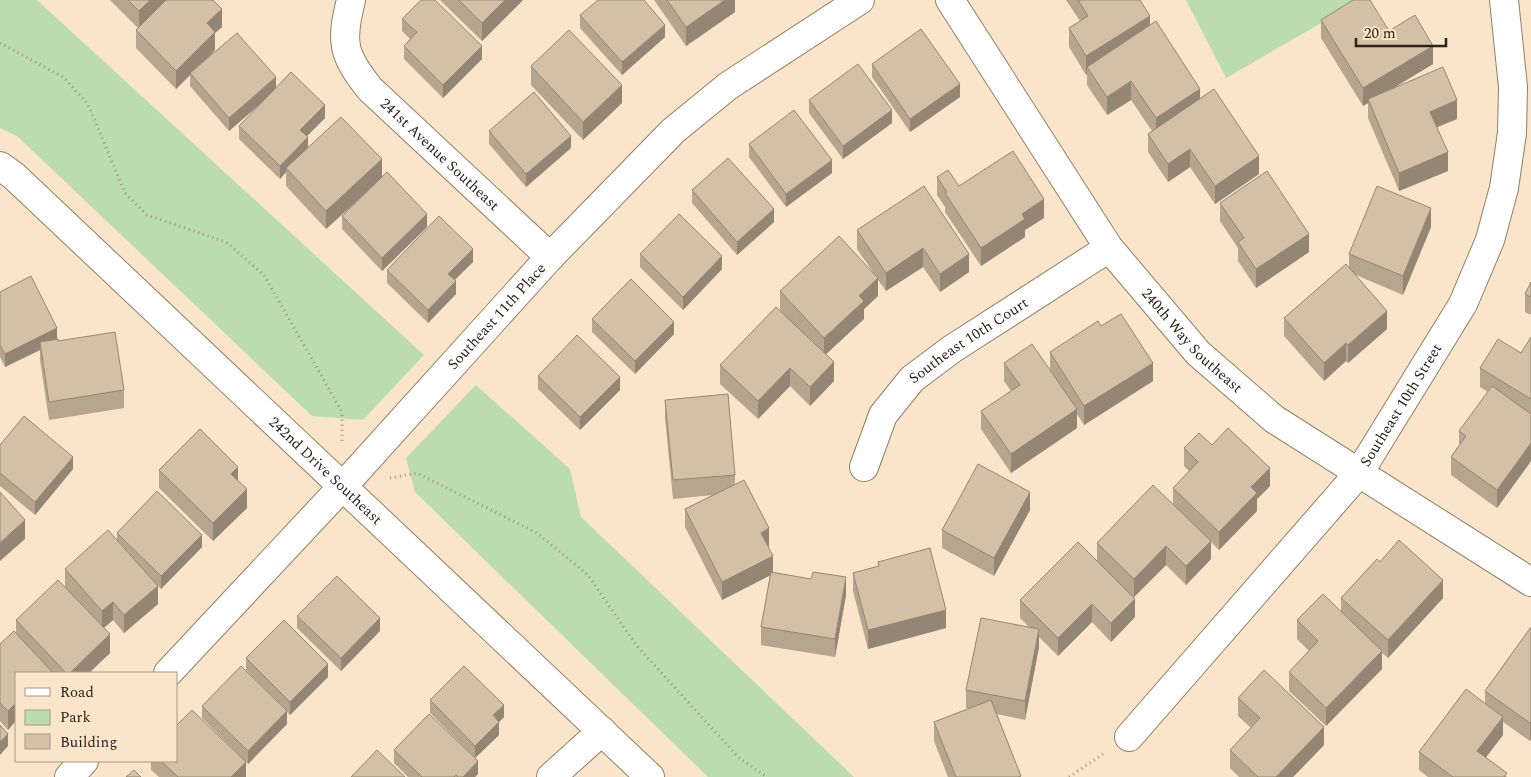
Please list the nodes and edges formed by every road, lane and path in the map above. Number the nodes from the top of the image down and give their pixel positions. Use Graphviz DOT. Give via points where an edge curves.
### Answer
graph roads {
  1 [pos="350,0"];
  2 [pos="860,0"];
  3 [pos="950,0"];
  4 [pos="1504,0"];
  5 [pos="0,166"];
  6 [pos="1109,248"];
  7 [pos="550,257"];
  8 [pos="864,467"];
  9 [pos="1359,473"];
  10 [pos="343,486"];
  11 [pos="1531,582"];
  12 [pos="169,672"];
  13 [pos="602,731"];
  14 [pos="1129,737"];
  15 [pos="83,762"];
  16 [pos="69,777"];
  17 [pos="551,777"];
  18 [pos="650,777"];
  19 [pos="1069,777"];
  1 -- 7 [label="street, 241st Avenue Southeast" via="345,42 351,65 370,89"];
  2 -- 7 [label="street, Southeast 11th Place" via="728,86 673,131"];
  3 -- 6 [label="street, 240th Way Southeast"];
  4 -- 9 [label="street, Southeast 10th Street" via="1513,87 1512,133 1504,188 1490,240 1463,304"];
  5 -- 10 [label="street, 242nd Drive Southeast"];
  6 -- 8 [label="street, Southeast 10th Court" via="952,349 912,379 883,415"];
  6 -- 9 [label="street, 240th Way Southeast" via="1198,353 1227,380 1274,419"];
  7 -- 10 [label="street, Southeast 11th Place"];
  9 -- 11 [label="street, 240th Way Southeast"];
  9 -- 14 [label="street, Southeast 10th Street"];
  10 -- 12 [label="street, Southeast 11th Place"];
  10 -- 13 [label="street, 242nd Drive Southeast"];
  13 -- 17 [label="street"];
  13 -- 18 [label="street, 242nd Drive Southeast"];
  14 -- 19 [label="path"];
  15 -- 16 [label="street"];
}
